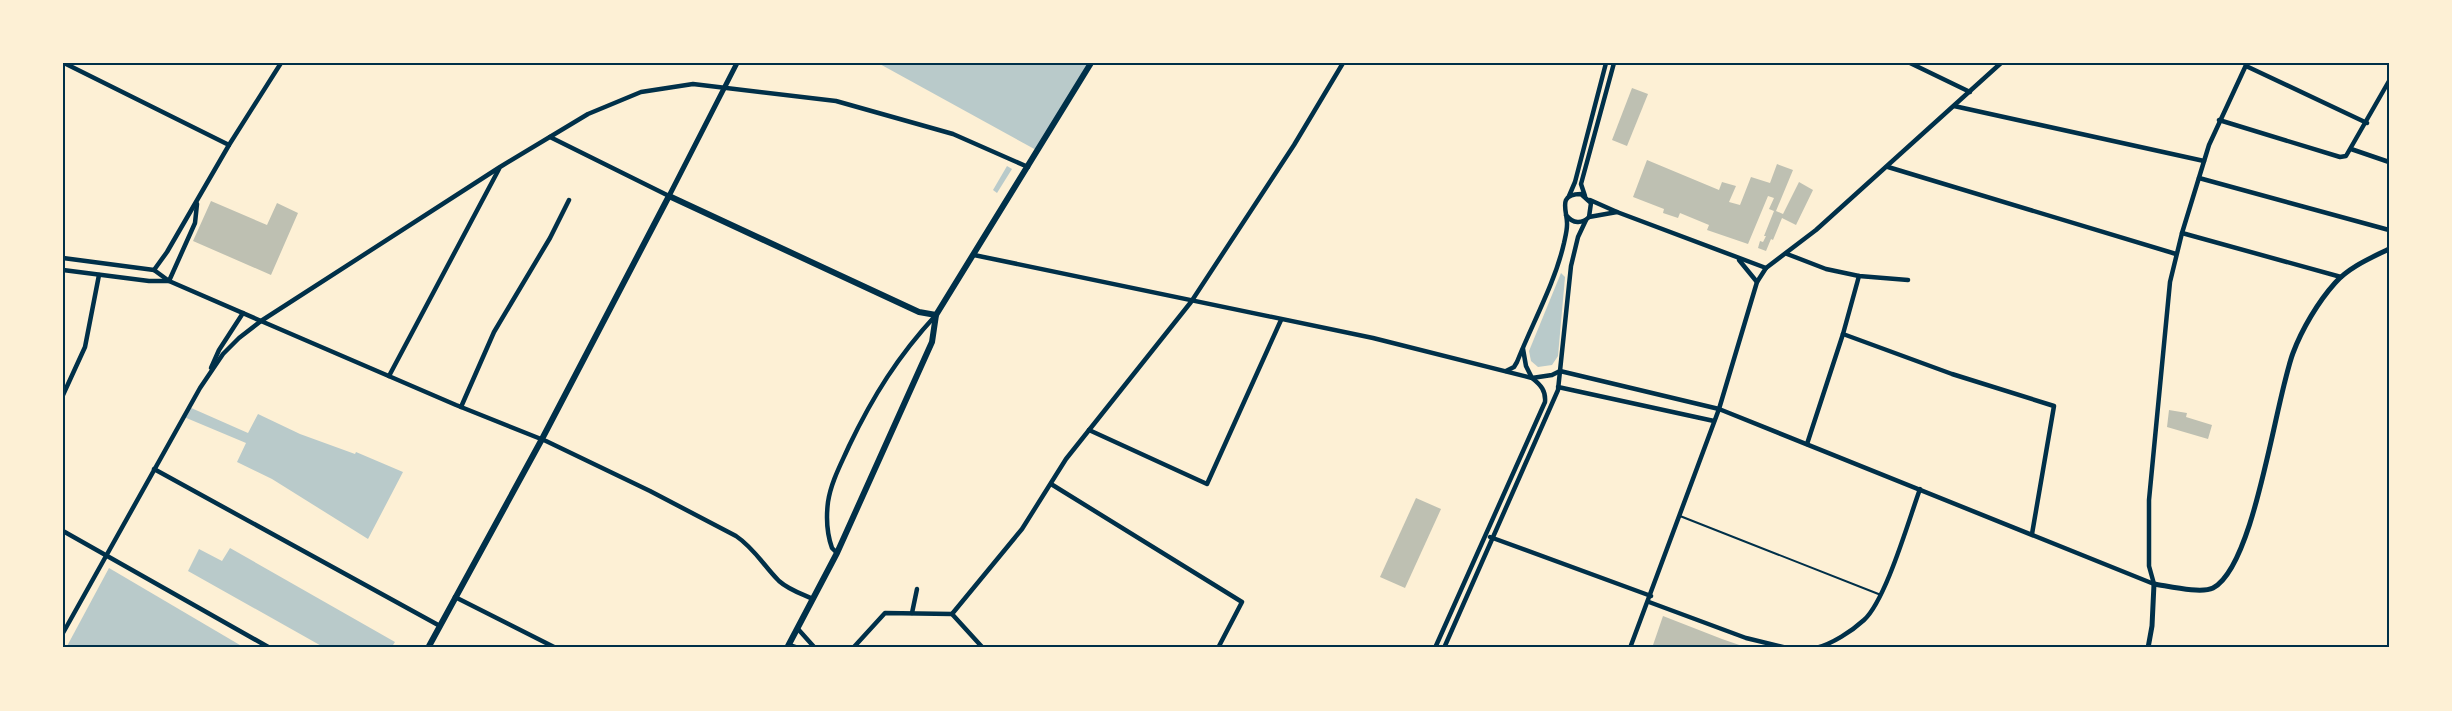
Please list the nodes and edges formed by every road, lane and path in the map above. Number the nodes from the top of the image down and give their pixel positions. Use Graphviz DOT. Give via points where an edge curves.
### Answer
graph roads {
  1 [pos="64,63"];
  2 [pos="281,63"];
  3 [pos="737,63"];
  4 [pos="1091,63"];
  5 [pos="1343,63"];
  6 [pos="1606,63"];
  7 [pos="1614,63"];
  8 [pos="1910,63"];
  9 [pos="2001,63"];
  10 [pos="2246,64"];
  11 [pos="2389,81"];
  12 [pos="724,87"];
  13 [pos="1970,92"];
  14 [pos="1954,106"];
  15 [pos="2219,120"];
  16 [pos="2367,123"];
  17 [pos="550,137"];
  18 [pos="229,145"];
  19 [pos="2351,149"];
  20 [pos="2204,161"];
  21 [pos="2389,162"];
  22 [pos="500,167"];
  23 [pos="1028,167"];
  24 [pos="1887,167"];
  25 [pos="2199,178"];
  26 [pos="669,196"];
  27 [pos="1587,197"];
  28 [pos="1568,198"];
  29 [pos="569,200"];
  30 [pos="198,201"];
  31 [pos="1617,212"];
  32 [pos="1566,215"];
  33 [pos="1588,218"];
  34 [pos="2389,230"];
  35 [pos="2182,233"];
  36 [pos="2389,249"];
  37 [pos="1787,254"];
  38 [pos="2176,254"];
  39 [pos="974,255"];
  40 [pos="63,258"];
  41 [pos="1737,258"];
  42 [pos="1558,261"];
  43 [pos="1571,266"];
  44 [pos="1766,268"];
  45 [pos="63,270"];
  46 [pos="154,270"];
  47 [pos="99,275"];
  48 [pos="1859,276"];
  49 [pos="2342,277"];
  50 [pos="1908,280"];
  51 [pos="169,281"];
  52 [pos="1757,282"];
  53 [pos="1191,302"];
  54 [pos="243,313"];
  55 [pos="936,315"];
  56 [pos="1281,320"];
  57 [pos="261,321"];
  58 [pos="1843,334"];
  59 [pos="1523,346"];
  60 [pos="1506,371"];
  61 [pos="1560,371"];
  62 [pos="209,374"];
  63 [pos="389,376"];
  64 [pos="1532,378"];
  65 [pos="1558,387"];
  66 [pos="63,395"];
  67 [pos="461,407"];
  68 [pos="1719,409"];
  69 [pos="1714,421"];
  70 [pos="1089,430"];
  71 [pos="542,439"];
  72 [pos="1807,444"];
  73 [pos="154,469"];
  74 [pos="1051,484"];
  75 [pos="1920,489"];
  76 [pos="1680,516"];
  77 [pos="63,531"];
  78 [pos="2032,534"];
  79 [pos="1485,535"];
  80 [pos="1492,538"];
  81 [pos="837,553"];
  82 [pos="106,556"];
  83 [pos="2154,584"];
  84 [pos="917,589"];
  85 [pos="1881,595"];
  86 [pos="455,597"];
  87 [pos="813,599"];
  88 [pos="1650,599"];
  89 [pos="912,613"];
  90 [pos="952,614"];
  91 [pos="440,626"];
  92 [pos="798,629"];
  93 [pos="63,633"];
  94 [pos="788,646"];
  95 [pos="1766,646"];
  96 [pos="270,648"];
  97 [pos="428,648"];
  98 [pos="556,648"];
  99 [pos="798,648"];
  100 [pos="816,648"];
  101 [pos="853,648"];
  102 [pos="983,648"];
  103 [pos="1218,648"];
  104 [pos="1435,648"];
  105 [pos="1444,648"];
  106 [pos="1630,648"];
  107 [pos="1787,648"];
  108 [pos="1816,648"];
  109 [pos="2148,648"];
  1 -- 18 [label="street"];
  2 -- 18 [label="street"];
  3 -- 12 [label="street"];
  4 -- 23 [label="main road"];
  5 -- 53 [label="street"];
  6 -- 28 [label="street"];
  7 -- 27 [label="street" via="1581,184"];
  8 -- 13 [label="street"];
  9 -- 13 [label="street"];
  10 -- 15 [label="street"];
  10 -- 16 [label="street"];
  11 -- 16 [label="street"];
  12 -- 17 [label="street" via="693,84 641,93 588,114"];
  12 -- 23 [label="street" via="836,101 953,134"];
  12 -- 26 [label="street"];
  13 -- 14 [label="street"];
  14 -- 20 [label="street"];
  14 -- 24 [label="street"];
  15 -- 19 [label="street" via="2340,157"];
  15 -- 20 [label="street"];
  16 -- 19 [label="street"];
  17 -- 22 [label="street"];
  17 -- 26 [label="street"];
  18 -- 30 [label="street"];
  19 -- 21 [label="street"];
  20 -- 25 [label="street"];
  22 -- 57 [label="street"];
  22 -- 63 [label="street"];
  23 -- 39 [label="main road"];
  24 -- 37 [label="street"];
  24 -- 38 [label="street"];
  25 -- 34 [label="street"];
  25 -- 35 [label="street"];
  26 -- 55 [label="main road" via="919,312"];
  26 -- 71 [label="main road"];
  27 -- 28 [label="street" via="1576,194"];
  27 -- 31 [label="street"];
  27 -- 33 [label="street" via="1592,208"];
  28 -- 32 [label="street" via="1564,206"];
  29 -- 67 [label="street" via="494,332"];
  30 -- 46 [label="street"];
  30 -- 51 [label="street" via="195,223"];
  31 -- 33 [label="street"];
  31 -- 41 [label="street"];
  32 -- 33 [label="street" via="1573,221"];
  32 -- 42 [label="street"];
  33 -- 43 [label="street" via="1578,237"];
  35 -- 38 [label="street"];
  35 -- 49 [label="street"];
  36 -- 49 [label="street"];
  37 -- 44 [label="street"];
  37 -- 48 [label="street"];
  38 -- 83 [label="street" via="2149,500 2149,566"];
  39 -- 53 [label="street"];
  39 -- 55 [label="main road"];
  40 -- 46 [label="street"];
  41 -- 44 [label="street"];
  41 -- 52 [label="street"];
  42 -- 43 [label="street"];
  42 -- 59 [label="street"];
  43 -- 61 [label="street"];
  44 -- 52 [label="street"];
  45 -- 47 [label="street"];
  46 -- 51 [label="street"];
  47 -- 51 [label="street"];
  47 -- 66 [label="street" via="85,347"];
  48 -- 50 [label="street"];
  48 -- 58 [label="street"];
  49 -- 83 [label="street" via="2315,311 2293,353 2252,514 2228,575 2203,591"];
  51 -- 54 [label="street"];
  52 -- 68 [label="street"];
  53 -- 56 [label="street"];
  53 -- 70 [label="street"];
  54 -- 57 [label="street"];
  54 -- 62 [label="street"];
  55 -- 81 [label="main road" via="932,342"];
  55 -- 81 [label="street" via="877,390 835,477 827,520 832,549"];
  56 -- 60 [label="street"];
  56 -- 70 [label="street" via="1207,484"];
  57 -- 62 [label="street" via="223,354"];
  57 -- 63 [label="street"];
  58 -- 72 [label="street"];
  58 -- 78 [label="street" via="2054,406"];
  59 -- 60 [label="street" via="1514,367"];
  59 -- 64 [label="street"];
  60 -- 64 [label="street"];
  61 -- 64 [label="street"];
  61 -- 65 [label="street"];
  61 -- 68 [label="street"];
  62 -- 73 [label="street"];
  63 -- 67 [label="street"];
  64 -- 79 [label="street" via="1543,389 1545,402"];
  65 -- 69 [label="street"];
  65 -- 80 [label="street"];
  67 -- 71 [label="street"];
  68 -- 69 [label="street"];
  68 -- 72 [label="street"];
  69 -- 76 [label="street"];
  70 -- 74 [label="street"];
  71 -- 86 [label="main road"];
  71 -- 87 [label="street" via="736,536 778,580"];
  72 -- 75 [label="street"];
  73 -- 82 [label="street"];
  73 -- 91 [label="street"];
  74 -- 90 [label="street" via="1022,529"];
  74 -- 103 [label="street" via="1242,602"];
  75 -- 78 [label="street"];
  75 -- 85 [label="street"];
  76 -- 85 [label="lane"];
  76 -- 88 [label="street"];
  77 -- 82 [label="street"];
  78 -- 83 [label="street"];
  79 -- 80 [label="street"];
  79 -- 104 [label="street"];
  80 -- 88 [label="street"];
  80 -- 105 [label="street"];
  81 -- 87 [label="main road"];
  82 -- 93 [label="street"];
  82 -- 96 [label="street"];
  83 -- 109 [label="street"];
  84 -- 89 [label="street"];
  85 -- 108 [label="street" via="1865,619"];
  86 -- 91 [label="main road"];
  86 -- 98 [label="street"];
  87 -- 92 [label="main road"];
  88 -- 95 [label="street"];
  88 -- 106 [label="street"];
  89 -- 90 [label="street"];
  89 -- 101 [label="street" via="885,613"];
  90 -- 102 [label="street"];
  91 -- 97 [label="main road"];
  92 -- 94 [label="main road"];
  92 -- 100 [label="street"];
  94 -- 99 [label="street"];
  95 -- 107 [label="street"];
}
